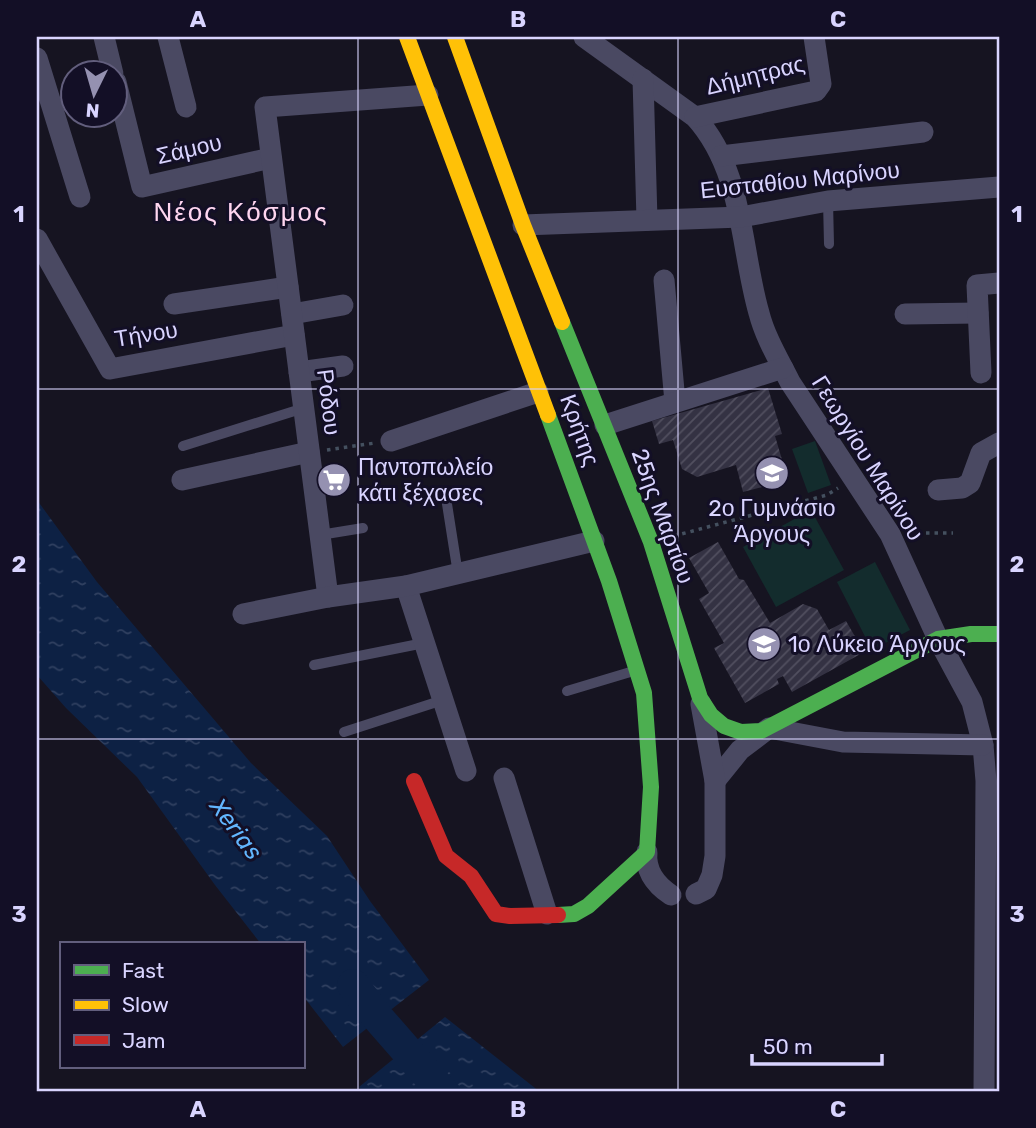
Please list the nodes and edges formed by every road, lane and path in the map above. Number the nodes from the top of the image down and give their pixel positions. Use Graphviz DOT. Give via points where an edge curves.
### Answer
graph roads {
  1 [pos="104,37"];
  2 [pos="169,37"];
  3 [pos="407,37"];
  4 [pos="455,37"];
  5 [pos="584,37"];
  6 [pos="814,37"];
  7 [pos="37,58"];
  8 [pos="110,60"];
  9 [pos="643,79"];
  10 [pos="428,95"];
  11 [pos="186,107"];
  12 [pos="695,117"];
  13 [pos="128,130"];
  14 [pos="923,132"];
  15 [pos="722,156"];
  16 [pos="271,158"];
  17 [pos="999,187"];
  18 [pos="80,197"];
  19 [pos="828,201"];
  20 [pos="741,217"];
  21 [pos="647,220"];
  22 [pos="523,225"];
  23 [pos="37,239"];
  24 [pos="829,244"];
  25 [pos="664,280"];
  26 [pos="999,283"];
  27 [pos="288,287"];
  28 [pos="174,304"];
  29 [pos="343,305"];
  30 [pos="978,313"];
  31 [pos="292,314"];
  32 [pos="905,314"];
  33 [pos="294,335"];
  34 [pos="343,366"];
  35 [pos="783,368"];
  36 [pos="299,372"];
  37 [pos="981,373"];
  38 [pos="538,392"];
  39 [pos="675,402"];
  40 [pos="304,408"];
  41 [pos="605,425"];
  42 [pos="391,441"];
  43 [pos="999,443"];
  44 [pos="183,446"];
  45 [pos="309,452"];
  46 [pos="855,478"];
  47 [pos="181,480"];
  48 [pos="938,491"];
  49 [pos="447,504"];
  50 [pos="363,528"];
  51 [pos="953,533"];
  52 [pos="890,534"];
  53 [pos="320,535"];
  54 [pos="594,541"];
  55 [pos="651,542"];
  56 [pos="458,574"];
  57 [pos="406,586"];
  58 [pos="328,597"];
  59 [pos="243,614"];
  60 [pos="999,634"];
  61 [pos="938,639"];
  62 [pos="424,643"];
  63 [pos="314,664"];
  64 [pos="637,670"];
  65 [pos="567,691"];
  66 [pos="700,698"];
  67 [pos="443,701"];
  68 [pos="769,728"];
  69 [pos="344,732"];
  70 [pos="983,744"];
  71 [pos="466,771"];
  72 [pos="504,778"];
  73 [pos="715,781"];
  74 [pos="414,782"];
  75 [pos="647,852"];
  76 [pos="696,894"];
  77 [pos="671,895"];
  78 [pos="547,914"];
  79 [pos="984,1091"];
  1 -- 8 [label="street"];
  2 -- 11 [label="street"];
  3 -- 10 [label="street, Κρήτης"];
  4 -- 22 [label="street, 25ης Μαρτίου"];
  5 -- 9 [label="street, Γεωργίου Μαρίνου"];
  6 -- 12 [label="street, Δήμητρας" via="821,84 816,91"];
  7 -- 18 [label="street"];
  9 -- 12 [label="street, Γεωργίου Μαρίνου"];
  9 -- 21 [label="street"];
  10 -- 16 [label="street, Ρόδου" via="265,107"];
  10 -- 38 [label="street, Κρήτης"];
  12 -- 15 [label="street, Γεωργίου Μαρίνου"];
  13 -- 16 [label="street, Σάμου" via="142,187"];
  14 -- 15 [label="street"];
  15 -- 20 [label="street, Γεωργίου Μαρίνου"];
  16 -- 27 [label="street, Ρόδου"];
  17 -- 19 [label="street, Ευσταθίου Μαρίνου"];
  19 -- 20 [label="street, Ευσταθίου Μαρίνου"];
  19 -- 24 [label="lane"];
  20 -- 21 [label="street, Ευσταθίου Μαρίνου"];
  20 -- 35 [label="street, Γεωργίου Μαρίνου" via="759,315"];
  21 -- 22 [label="street, Ευσταθίου Μαρίνου"];
  22 -- 41 [label="street, 25ης Μαρτίου"];
  23 -- 33 [label="street, Τήνου" via="110,369"];
  25 -- 39 [label="street"];
  26 -- 30 [label="street" via="977,285"];
  27 -- 28 [label="street"];
  27 -- 31 [label="street, Ρόδου"];
  29 -- 31 [label="street"];
  30 -- 32 [label="street"];
  30 -- 37 [label="street"];
  31 -- 33 [label="street, Ρόδου"];
  33 -- 36 [label="street, Ρόδου"];
  34 -- 36 [label="street"];
  35 -- 39 [label="street"];
  35 -- 46 [label="street, Γεωργίου Μαρίνου"];
  36 -- 40 [label="street, Ρόδου"];
  38 -- 42 [label="street"];
  38 -- 54 [label="street, Κρήτης"];
  39 -- 41 [label="street"];
  40 -- 44 [label="lane"];
  40 -- 45 [label="street, Ρόδου"];
  41 -- 55 [label="street, 25ης Μαρτίου"];
  42 -- 45 [label="path"];
  43 -- 48 [label="street" via="981,453 970,483"];
  45 -- 47 [label="street"];
  45 -- 53 [label="street, Ρόδου"];
  46 -- 52 [label="street, Γεωργίου Μαρίνου"];
  46 -- 55 [label="path" via="827,495"];
  49 -- 56 [label="lane"];
  50 -- 53 [label="lane"];
  51 -- 52 [label="path"];
  52 -- 61 [label="street, Γεωργίου Μαρίνου"];
  53 -- 58 [label="street, Ρόδου"];
  54 -- 56 [label="street"];
  54 -- 64 [label="street, Κρήτης"];
  55 -- 66 [label="street, 25ης Μαρτίου"];
  56 -- 57 [label="street"];
  57 -- 58 [label="street"];
  57 -- 62 [label="street"];
  58 -- 59 [label="street"];
  60 -- 61 [label="street, 25ης Μαρτίου"];
  61 -- 68 [label="street, 25ης Μαρτίου"];
  61 -- 70 [label="street, Γεωργίου Μαρίνου" via="972,702"];
  62 -- 63 [label="lane"];
  62 -- 67 [label="street"];
  64 -- 65 [label="lane"];
  64 -- 75 [label="street, Κρήτης" via="644,693 651,787"];
  66 -- 68 [label="street, 25ης Μαρτίου" via="720,725 742,732"];
  66 -- 73 [label="street"];
  67 -- 69 [label="lane"];
  67 -- 71 [label="street"];
  68 -- 70 [label="street" via="843,742"];
  68 -- 73 [label="street" via="740,750"];
  70 -- 79 [label="street, Γεωργίου Μαρίνου"];
  72 -- 78 [label="street"];
  73 -- 76 [label="street" via="712,875 706,889"];
  74 -- 78 [label="street" via="446,856 471,876 496,914"];
  75 -- 77 [label="street, Κρήτης" via="651,875"];
  75 -- 78 [label="street" via="588,906 574,914"];
}
